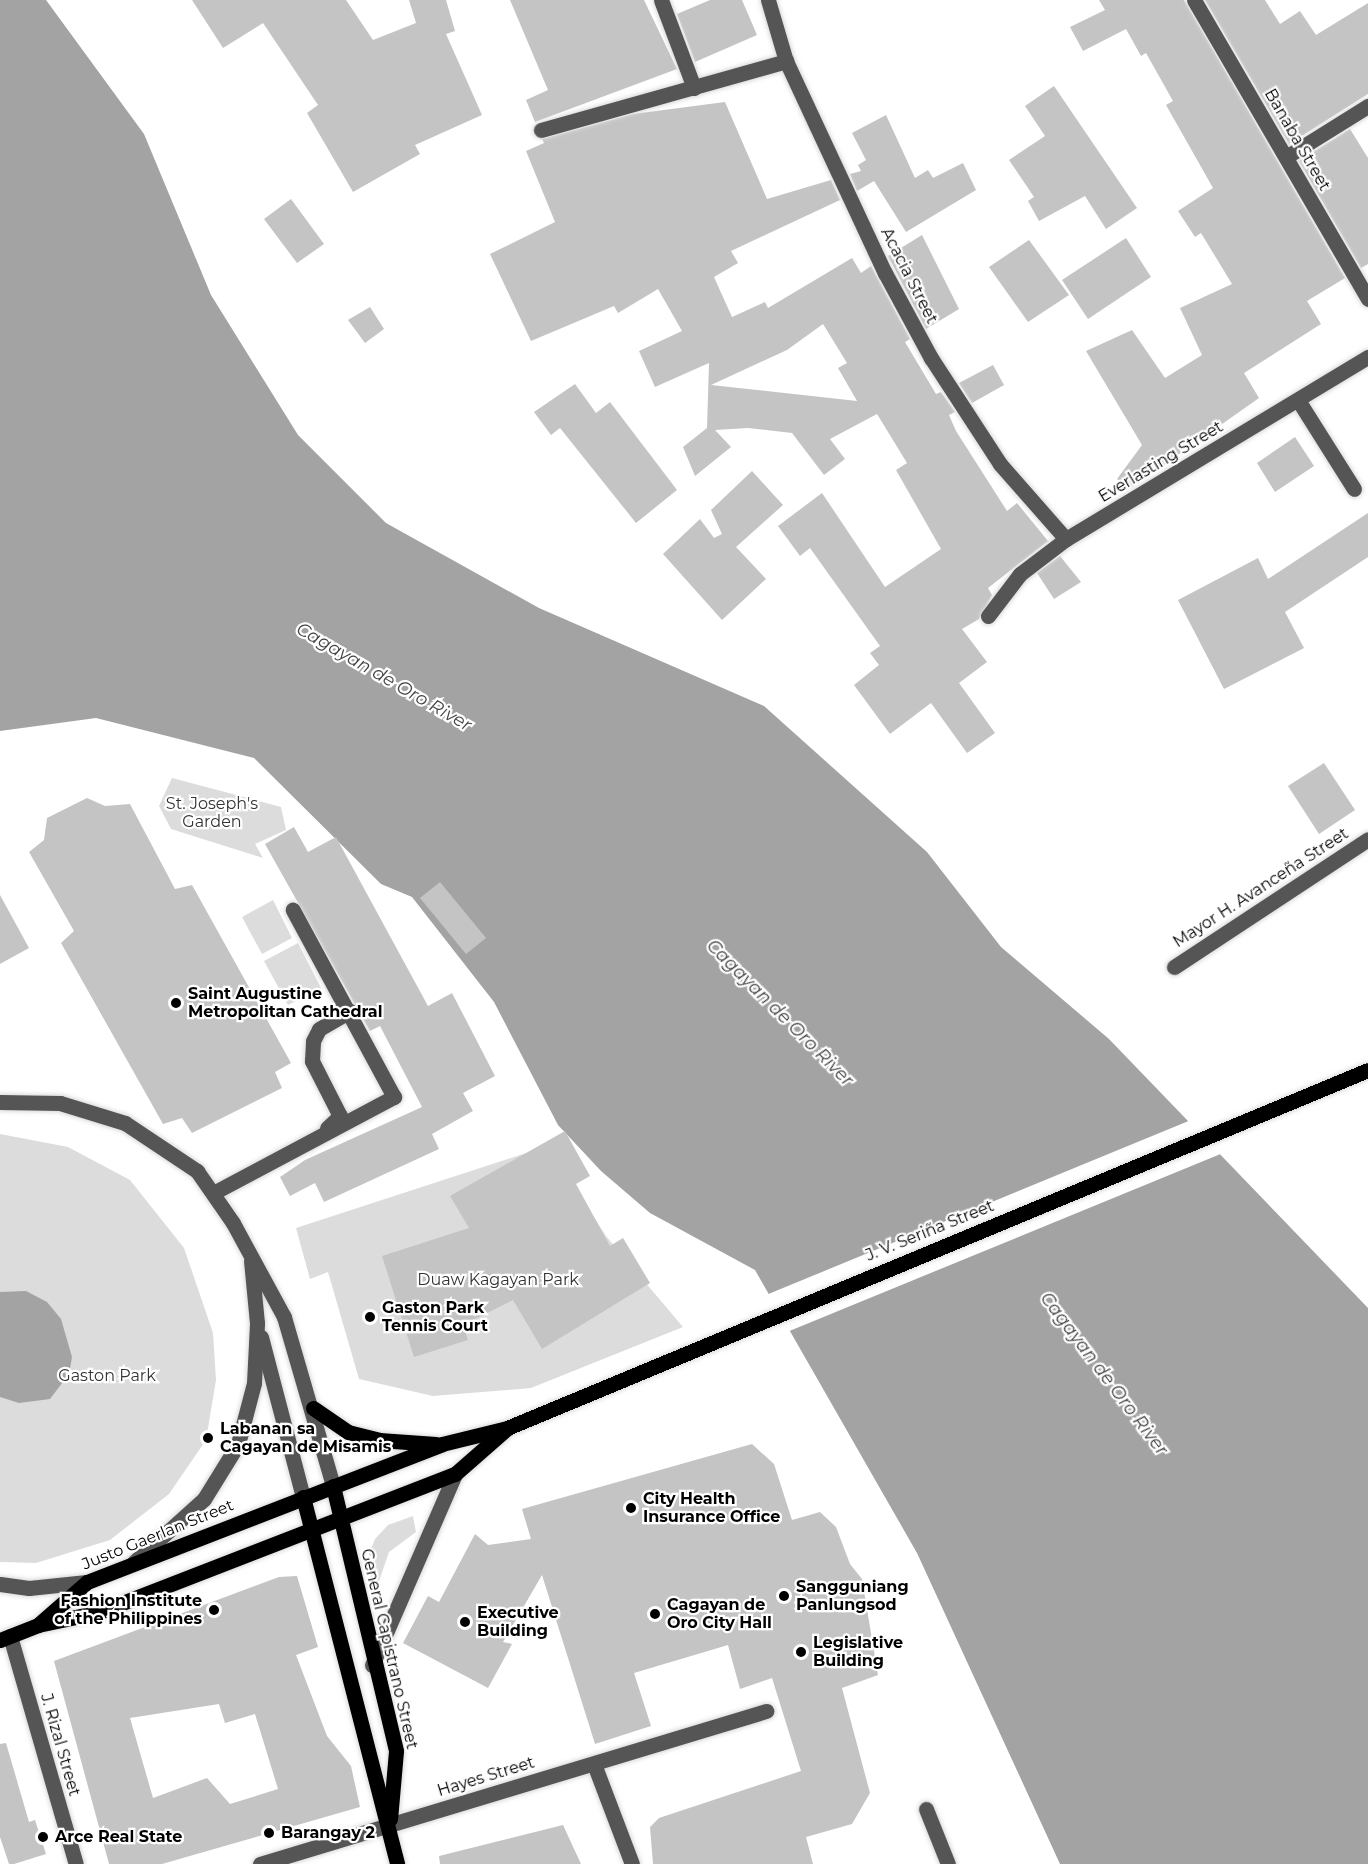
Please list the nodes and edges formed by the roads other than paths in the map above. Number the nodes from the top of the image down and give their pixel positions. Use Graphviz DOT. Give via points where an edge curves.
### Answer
graph roads {
  1 [pos="661,0"];
  2 [pos="768,0"];
  3 [pos="1200,2"];
  4 [pos="786,62"];
  5 [pos="694,88"];
  6 [pos="1368,106"];
  7 [pos="541,130"];
  8 [pos="1286,157"];
  9 [pos="1368,299"];
  10 [pos="1368,357"];
  11 [pos="1298,400"];
  12 [pos="1354,489"];
  13 [pos="1066,539"];
  14 [pos="988,616"];
  15 [pos="1368,839"];
  16 [pos="292,910"];
  17 [pos="1174,967"];
  18 [pos="350,1011"];
  19 [pos="1366,1071"];
  20 [pos="0,1102"];
  21 [pos="213,1190"];
  22 [pos="250,1254"];
  23 [pos="257,1323"];
  24 [pos="314,1408"];
  25 [pos="507,1428"];
  26 [pos="442,1444"];
  27 [pos="455,1474"];
  28 [pos="333,1486"];
  29 [pos="303,1497"];
  30 [pos="341,1518"];
  31 [pos="312,1529"];
  32 [pos="132,1564"];
  33 [pos="87,1582"];
  34 [pos="0,1584"];
  35 [pos="38,1625"];
  36 [pos="5,1638"];
  37 [pos="372,1665"];
  38 [pos="765,1711"];
  39 [pos="594,1764"];
  40 [pos="926,1809"];
  41 [pos="389,1825"];
  42 [pos="76,1864"];
  43 [pos="260,1864"];
  44 [pos="397,1864"];
  45 [pos="632,1864"];
  46 [pos="948,1864"];
  1 -- 5 [label="street"];
  2 -- 4 [label="street, Acacia Street"];
  3 -- 8 [label="street, Banaba Street"];
  4 -- 5 [label="street"];
  4 -- 13 [label="street, Acacia Street" via="885,273 931,358 1000,464"];
  5 -- 7 [label="street"];
  6 -- 8 [label="street"];
  8 -- 9 [label="street, Banaba Street"];
  10 -- 11 [label="street, Everlasting Street"];
  11 -- 12 [label="street"];
  11 -- 13 [label="street, Everlasting Street"];
  13 -- 14 [label="street, Everlasting Street" via="1020,574"];
  15 -- 17 [label="street, Mayor H. Avanceña Street"];
  16 -- 18 [label="street"];
  18 -- 21 [label="street" via="319,1029 313,1041 312,1060 338,1108 337,1123"];
  18 -- 21 [label="street" via="394,1090 392,1101"];
  19 -- 25 [label="main road, J. V. Seriña Street"];
  20 -- 21 [label="street" via="60,1103 125,1123 182,1157"];
  21 -- 22 [label="street"];
  22 -- 23 [label="street"];
  22 -- 24 [label="street" via="284,1317"];
  23 -- 29 [label="street"];
  23 -- 32 [label="street" via="248,1414 227,1467 204,1499"];
  24 -- 26 [label="main road" via="348,1432 379,1440"];
  24 -- 28 [label="street"];
  25 -- 26 [label="main road, J. V. Seriña Street"];
  25 -- 27 [label="main road, J. V. Seriña Street"];
  26 -- 28 [label="main road, J. V. Seriña Street"];
  27 -- 30 [label="main road, J. V. Seriña Street"];
  27 -- 37 [label="street"];
  28 -- 29 [label="main road, Justo Gaerlan Street"];
  28 -- 30 [label="main road, General Capistrano Street"];
  29 -- 31 [label="main road, General Capistrano Street"];
  29 -- 32 [label="main road, Justo Gaerlan Street"];
  30 -- 31 [label="main road, J. V. Seriña Street"];
  30 -- 37 [label="main road, General Capistrano Street"];
  31 -- 35 [label="main road, Justo Gaerlan Street" via="99,1612"];
  31 -- 41 [label="main road, General Capistrano Street" via="366,1758"];
  32 -- 33 [label="main road, Justo Gaerlan Street"];
  33 -- 34 [label="street" via="29,1587"];
  33 -- 35 [label="main road, Justo Gaerlan Street"];
  35 -- 36 [label="main road, Justo Gaerlan Street"];
  36 -- 42 [label="street, J. Rizal Street"];
  37 -- 41 [label="main road, General Capistrano Street" via="396,1751"];
  38 -- 39 [label="street, Hayes Street"];
  39 -- 41 [label="street, Hayes Street"];
  39 -- 45 [label="street"];
  40 -- 46 [label="street"];
  41 -- 43 [label="street, Hayes Street"];
  41 -- 44 [label="main road, General Capistrano Street"];
}
